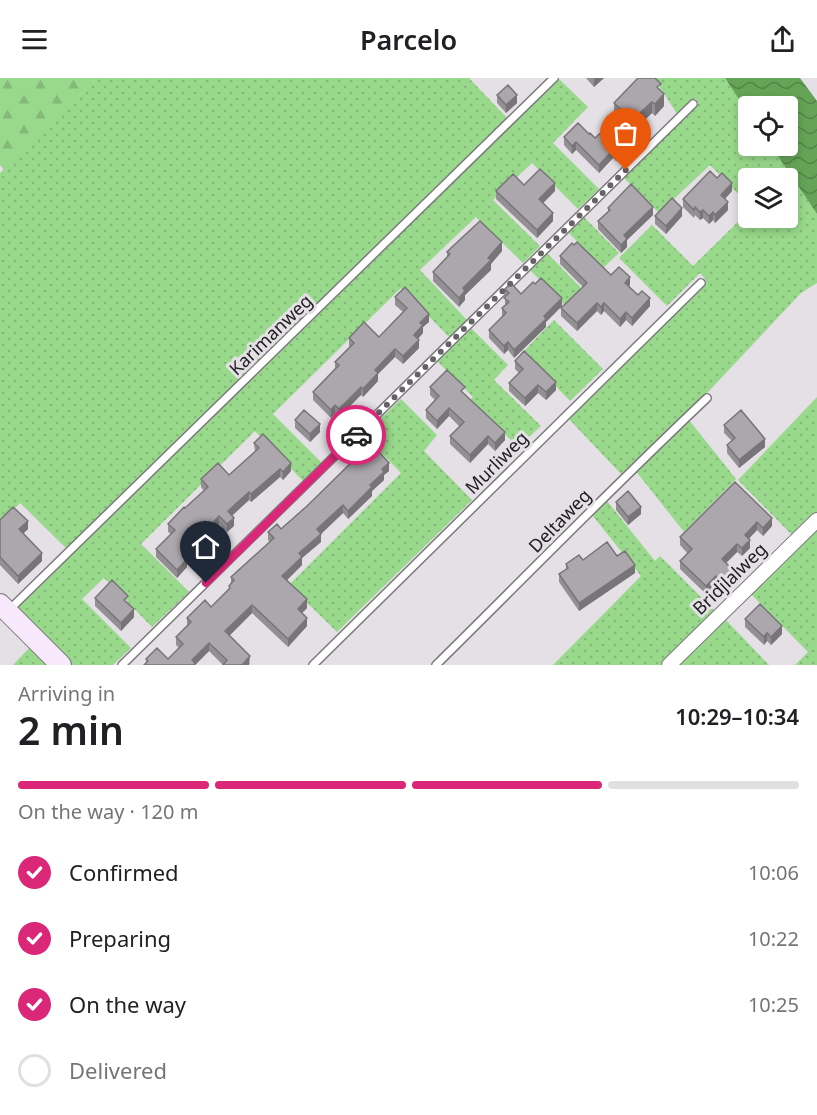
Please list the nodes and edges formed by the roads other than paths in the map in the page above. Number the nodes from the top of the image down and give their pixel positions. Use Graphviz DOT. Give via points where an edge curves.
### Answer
graph roads {
  1 [pos="554,78"];
  2 [pos="693,104"];
  3 [pos="701,283"];
  4 [pos="707,398"];
  5 [pos="817,520"];
  6 [pos="4,608"];
  7 [pos="61,665"];
  8 [pos="122,665"];
  9 [pos="313,665"];
  10 [pos="436,665"];
  11 [pos="669,665"];
  1 -- 6 [label="lane, Karimanweg"];
  2 -- 8 [label="lane"];
  3 -- 9 [label="lane, Murliweg"];
  4 -- 10 [label="lane, Deltaweg"];
  5 -- 11 [label="street, Bridjlalweg"];
  6 -- 7 [label="main road"];
}
